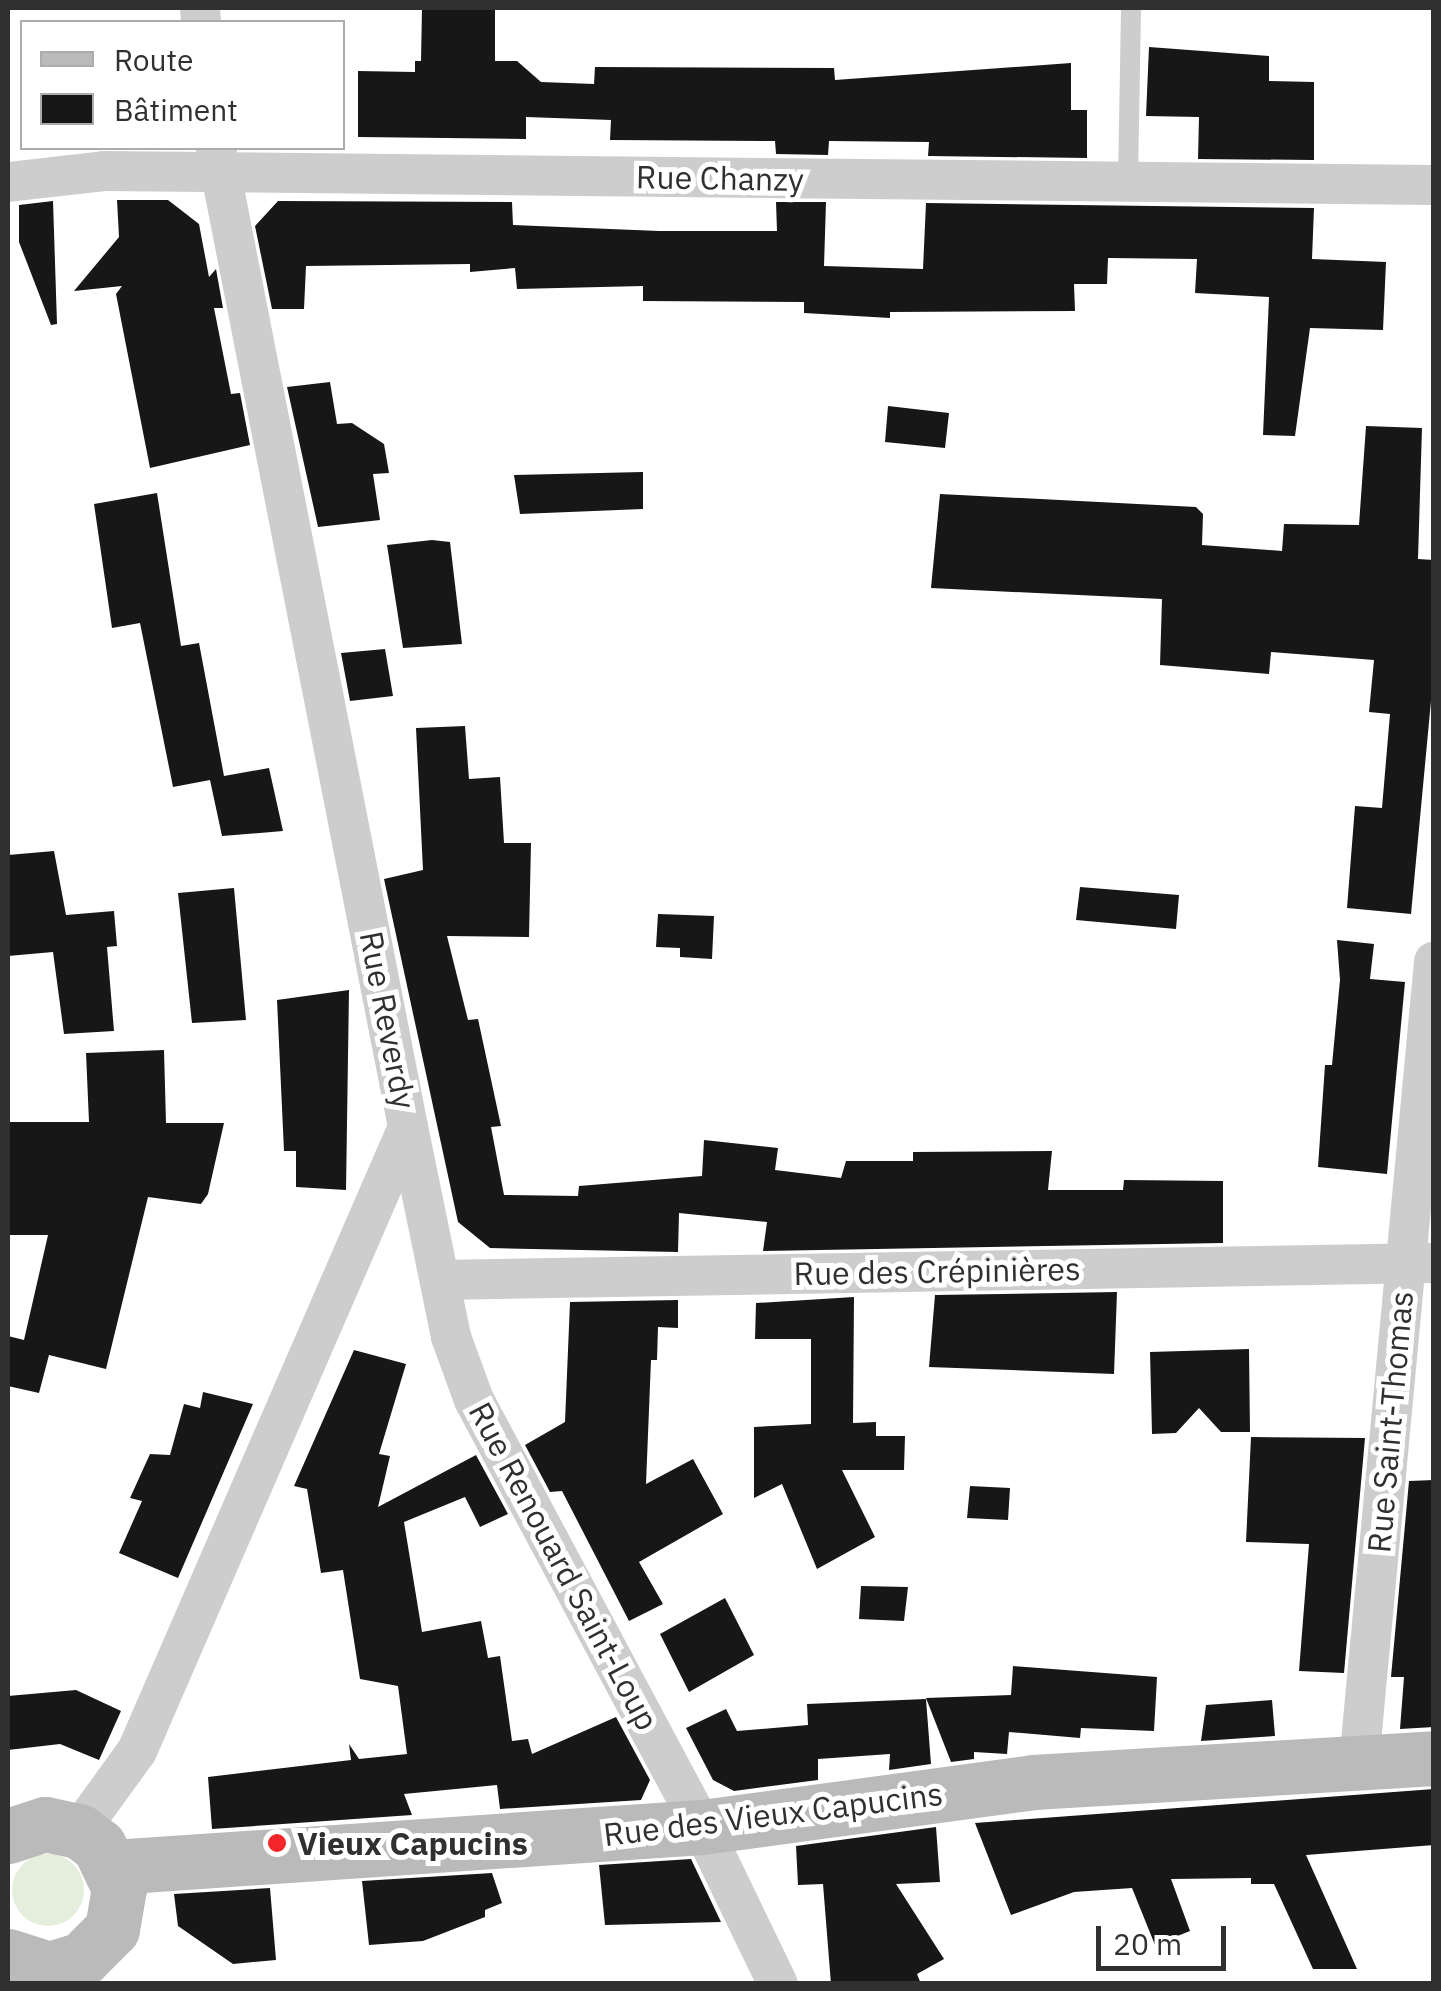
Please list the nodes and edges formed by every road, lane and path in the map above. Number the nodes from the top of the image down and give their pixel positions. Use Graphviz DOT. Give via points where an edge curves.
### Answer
graph roads {
  1 [pos="1131,8"];
  2 [pos="218,160"];
  3 [pos="8,182"];
  4 [pos="1128,182"];
  5 [pos="1434,185"];
  6 [pos="1434,962"];
  7 [pos="408,1128"];
  8 [pos="1419,1262"];
  9 [pos="440,1280"];
  10 [pos="1434,1758"];
  11 [pos="1359,1762"];
  12 [pos="702,1826"];
  13 [pos="8,1836"];
  14 [pos="96,1849"];
  15 [pos="36,1971"];
  16 [pos="778,1984"];
  1 -- 4 [label="lane"];
  2 -- 3 [label="street, Rue Chanzy"];
  2 -- 4 [label="street, Rue Chanzy"];
  2 -- 7 [label="street, Rue Reverdy"];
  4 -- 5 [label="street, Rue Chanzy"];
  6 -- 8 [label="street, Rue Saint-Thomas"];
  7 -- 9 [label="street, Rue Renouard Saint-Loup"];
  7 -- 14 [label="street, Rue Reverdy"];
  8 -- 9 [label="street, Rue des Crépinières"];
  8 -- 11 [label="street, Rue Saint-Thomas"];
  9 -- 12 [label="street, Rue Renouard Saint-Loup" via="474,1400"];
  10 -- 11 [label="street, Rue des Vieux Capucins"];
  11 -- 12 [label="street, Rue des Vieux Capucins" via="1032,1782"];
  12 -- 14 [label="street, Rue des Vieux Capucins"];
  12 -- 16 [label="street, Rue Renouard Saint-Loup"];
  13 -- 14 [label="street, Rue des Vieux Capucins" via="45,1824"];
  14 -- 15 [label="street" via="118,1909 112,1929 99,1946"];
}
